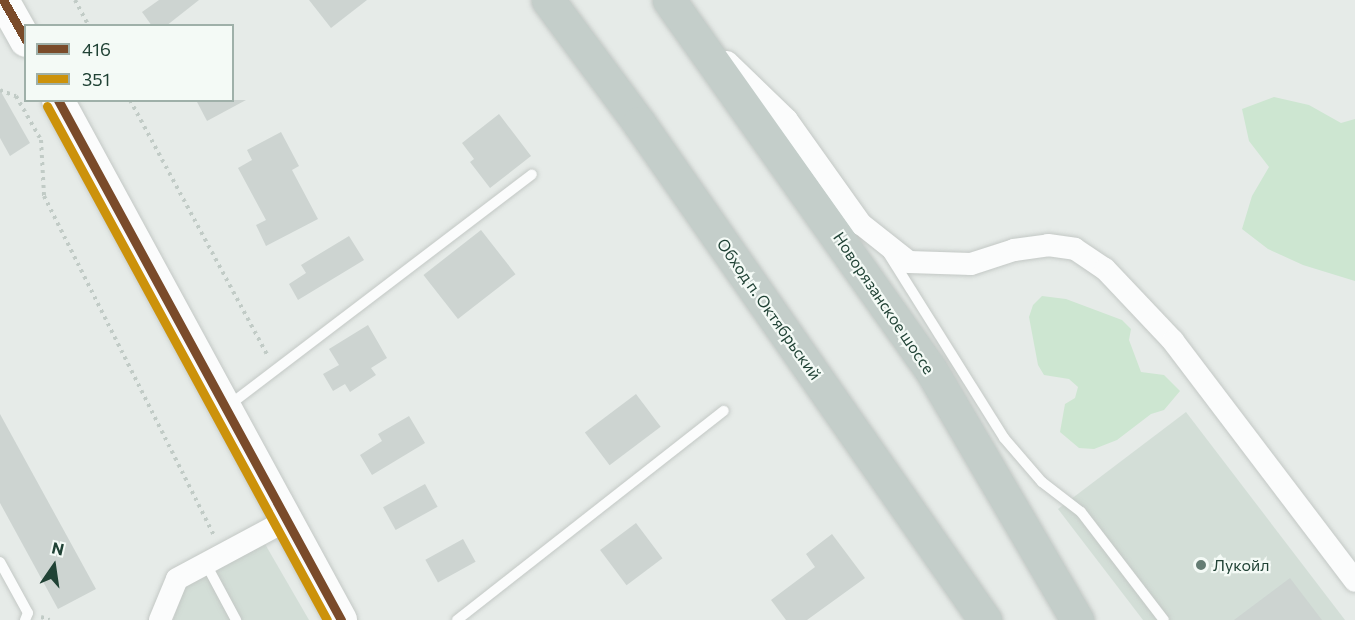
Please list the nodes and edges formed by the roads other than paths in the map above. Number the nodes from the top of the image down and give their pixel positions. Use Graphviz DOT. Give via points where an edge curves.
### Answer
graph roads {
  1 [pos="3,0"];
  2 [pos="548,0"];
  3 [pos="669,0"];
  4 [pos="689,27"];
  5 [pos="24,37"];
  6 [pos="59,102"];
  7 [pos="532,174"];
  8 [pos="882,244"];
  9 [pos="226,408"];
  10 [pos="724,411"];
  11 [pos="287,520"];
  12 [pos="215,559"];
  13 [pos="0,562"];
  14 [pos="1353,576"];
  15 [pos="25,620"];
  16 [pos="160,620"];
  17 [pos="236,620"];
  18 [pos="341,620"];
  19 [pos="458,620"];
  20 [pos="985,620"];
  21 [pos="1077,620"];
  22 [pos="1164,620"];
  1 -- 5 [label="main road"];
  2 -- 20 [label="highway, Обход п. Октябрьский" via="639,123"];
  3 -- 4 [label="highway, Новорязанское шоссе"];
  4 -- 8 [label="street" via="787,120 861,224"];
  4 -- 21 [label="highway, Новорязанское шоссе" via="931,370"];
  6 -- 9 [label="main road"];
  7 -- 9 [label="lane"];
  8 -- 14 [label="street" via="909,262 933,266 971,264 1014,250 1048,245 1074,249 1105,269 1173,341"];
  8 -- 22 [label="lane" via="1005,438 1042,482 1081,512"];
  9 -- 11 [label="main road"];
  10 -- 19 [label="lane"];
  11 -- 12 [label="street"];
  11 -- 18 [label="main road"];
  12 -- 16 [label="street" via="177,579"];
  12 -- 17 [label="lane"];
  13 -- 15 [label="lane" via="28,613"];
}
